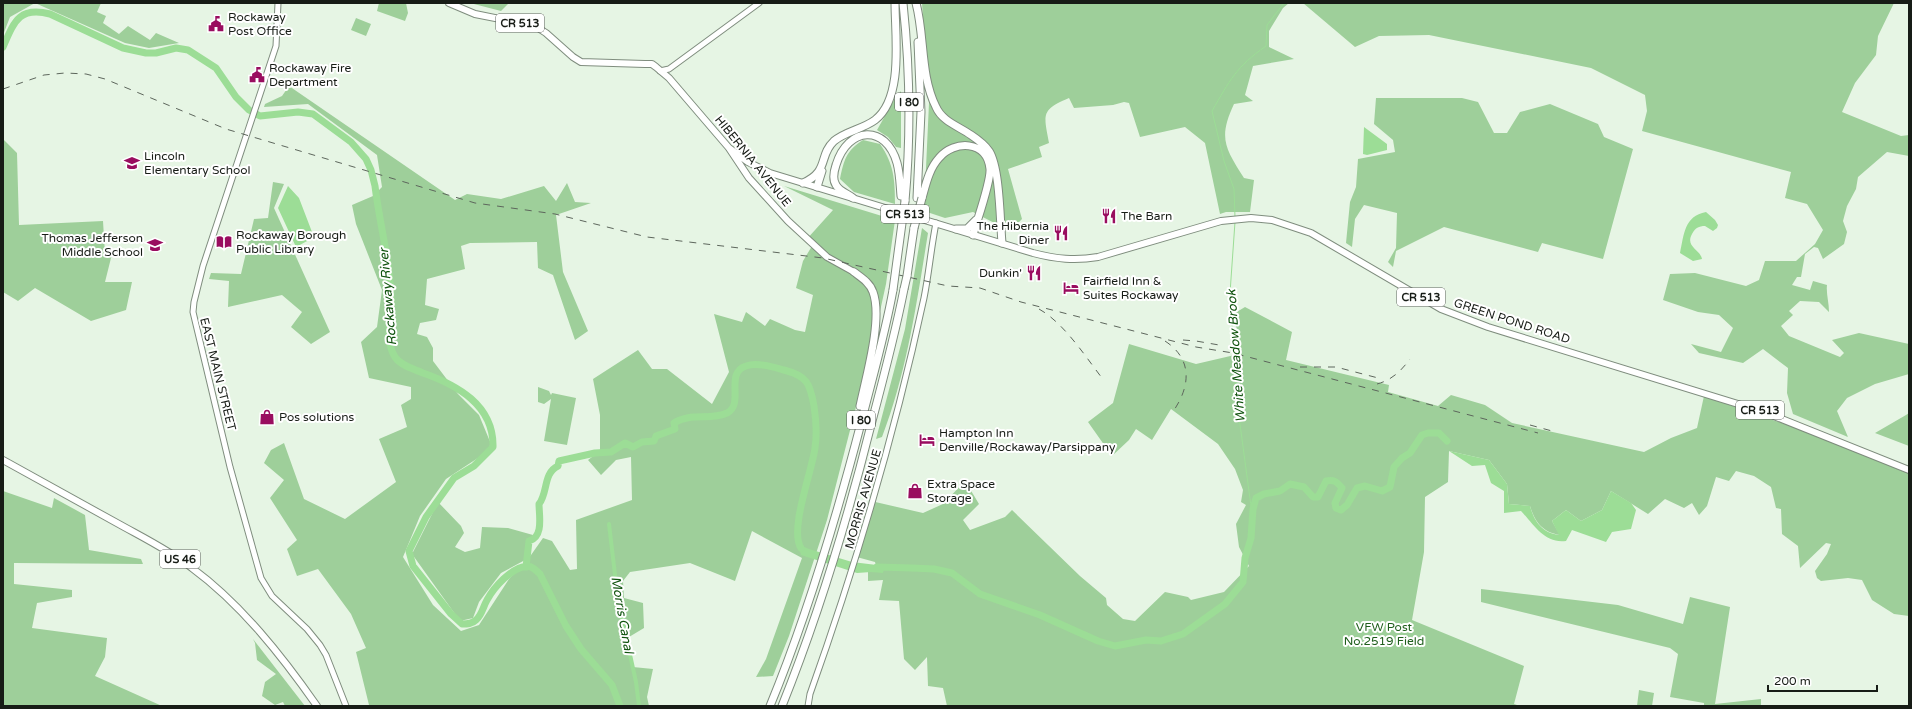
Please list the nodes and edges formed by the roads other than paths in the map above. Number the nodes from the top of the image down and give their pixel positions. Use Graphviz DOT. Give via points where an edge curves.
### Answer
graph roads {
  1 [pos="278,3"];
  2 [pos="449,3"];
  3 [pos="759,3"];
  4 [pos="895,3"];
  5 [pos="903,3"];
  6 [pos="915,3"];
  7 [pos="660,71"];
  8 [pos="729,148"];
  9 [pos="823,165"];
  10 [pos="803,183"];
  11 [pos="817,187"];
  12 [pos="853,198"];
  13 [pos="919,198"];
  14 [pos="903,199"];
  15 [pos="978,215"];
  16 [pos="936,223"];
  17 [pos="956,229"];
  18 [pos="973,235"];
  19 [pos="1002,243"];
  20 [pos="854,272"];
  21 [pos="3,460"];
  22 [pos="1909,470"];
  23 [pos="848,473"];
  24 [pos="318,706"];
  25 [pos="346,706"];
  26 [pos="770,706"];
  27 [pos="782,706"];
  28 [pos="808,706"];
  1 -- 25 [label="street, EAST MAIN STREET" via="276,46 197,287 193,308 194,319 230,468 261,578 272,596 320,645"];
  2 -- 7 [label="main road, CR 513" via="475,14 534,26 581,62 652,64"];
  3 -- 7 [label="street" via="669,68"];
  4 -- 9 [label="highway" via="895,76 888,103 876,119 835,141"];
  5 -- 14 [label="highway, I 80" via="910,96 909,148"];
  6 -- 13 [label="highway, I 80" via="921,106"];
  6 -- 19 [label="highway" via="927,82 936,108 953,124 984,144 994,162"];
  7 -- 8 [label="main road, HIBERNIA AVENUE / CR 513" via="669,78"];
  8 -- 10 [label="main road, GREEN POND ROAD / CR 513" via="760,169"];
  8 -- 20 [label="main road, HIBERNIA AVENUE" via="749,178 788,221 827,257"];
  9 -- 10 [label="highway" via="816,175"];
  9 -- 11 [label="highway"];
  10 -- 11 [label="main road, GREEN POND ROAD / CR 513"];
  11 -- 12 [label="main road, GREEN POND ROAD / CR 513"];
  12 -- 14 [label="highway" via="838,189 834,176 835,168 844,146 854,138 867,134 882,139 894,154"];
  12 -- 16 [label="main road, GREEN POND ROAD / CR 513"];
  13 -- 15 [label="highway" via="939,158 954,147 970,145 985,156 990,169 989,181"];
  13 -- 27 [label="highway, I 80, bridge" via="904,289 862,464 830,574"];
  14 -- 23 [label="highway, I 80, bridge" via="901,240 893,290"];
  15 -- 17 [label="highway" via="970,227"];
  15 -- 18 [label="highway"];
  16 -- 17 [label="main road, GREEN POND ROAD / CR 513"];
  16 -- 28 [label="street, MORRIS AVENUE" via="926,287 912,350 872,507"];
  17 -- 18 [label="main road, GREEN POND ROAD / CR 513"];
  18 -- 19 [label="main road, GREEN POND ROAD / CR 513"];
  19 -- 22 [label="main road, GREEN POND ROAD / CR 513" via="1052,258 1082,259 1111,254 1209,224 1243,219 1272,220 1311,233 1441,309 1468,320 1764,412"];
  20 -- 23 [label="highway" via="866,281 873,293 876,300 876,321"];
  21 -- 24 [label="main road, US 46" via="164,549 192,568 240,611"];
  23 -- 26 [label="highway, I 80" via="801,626"];
}
